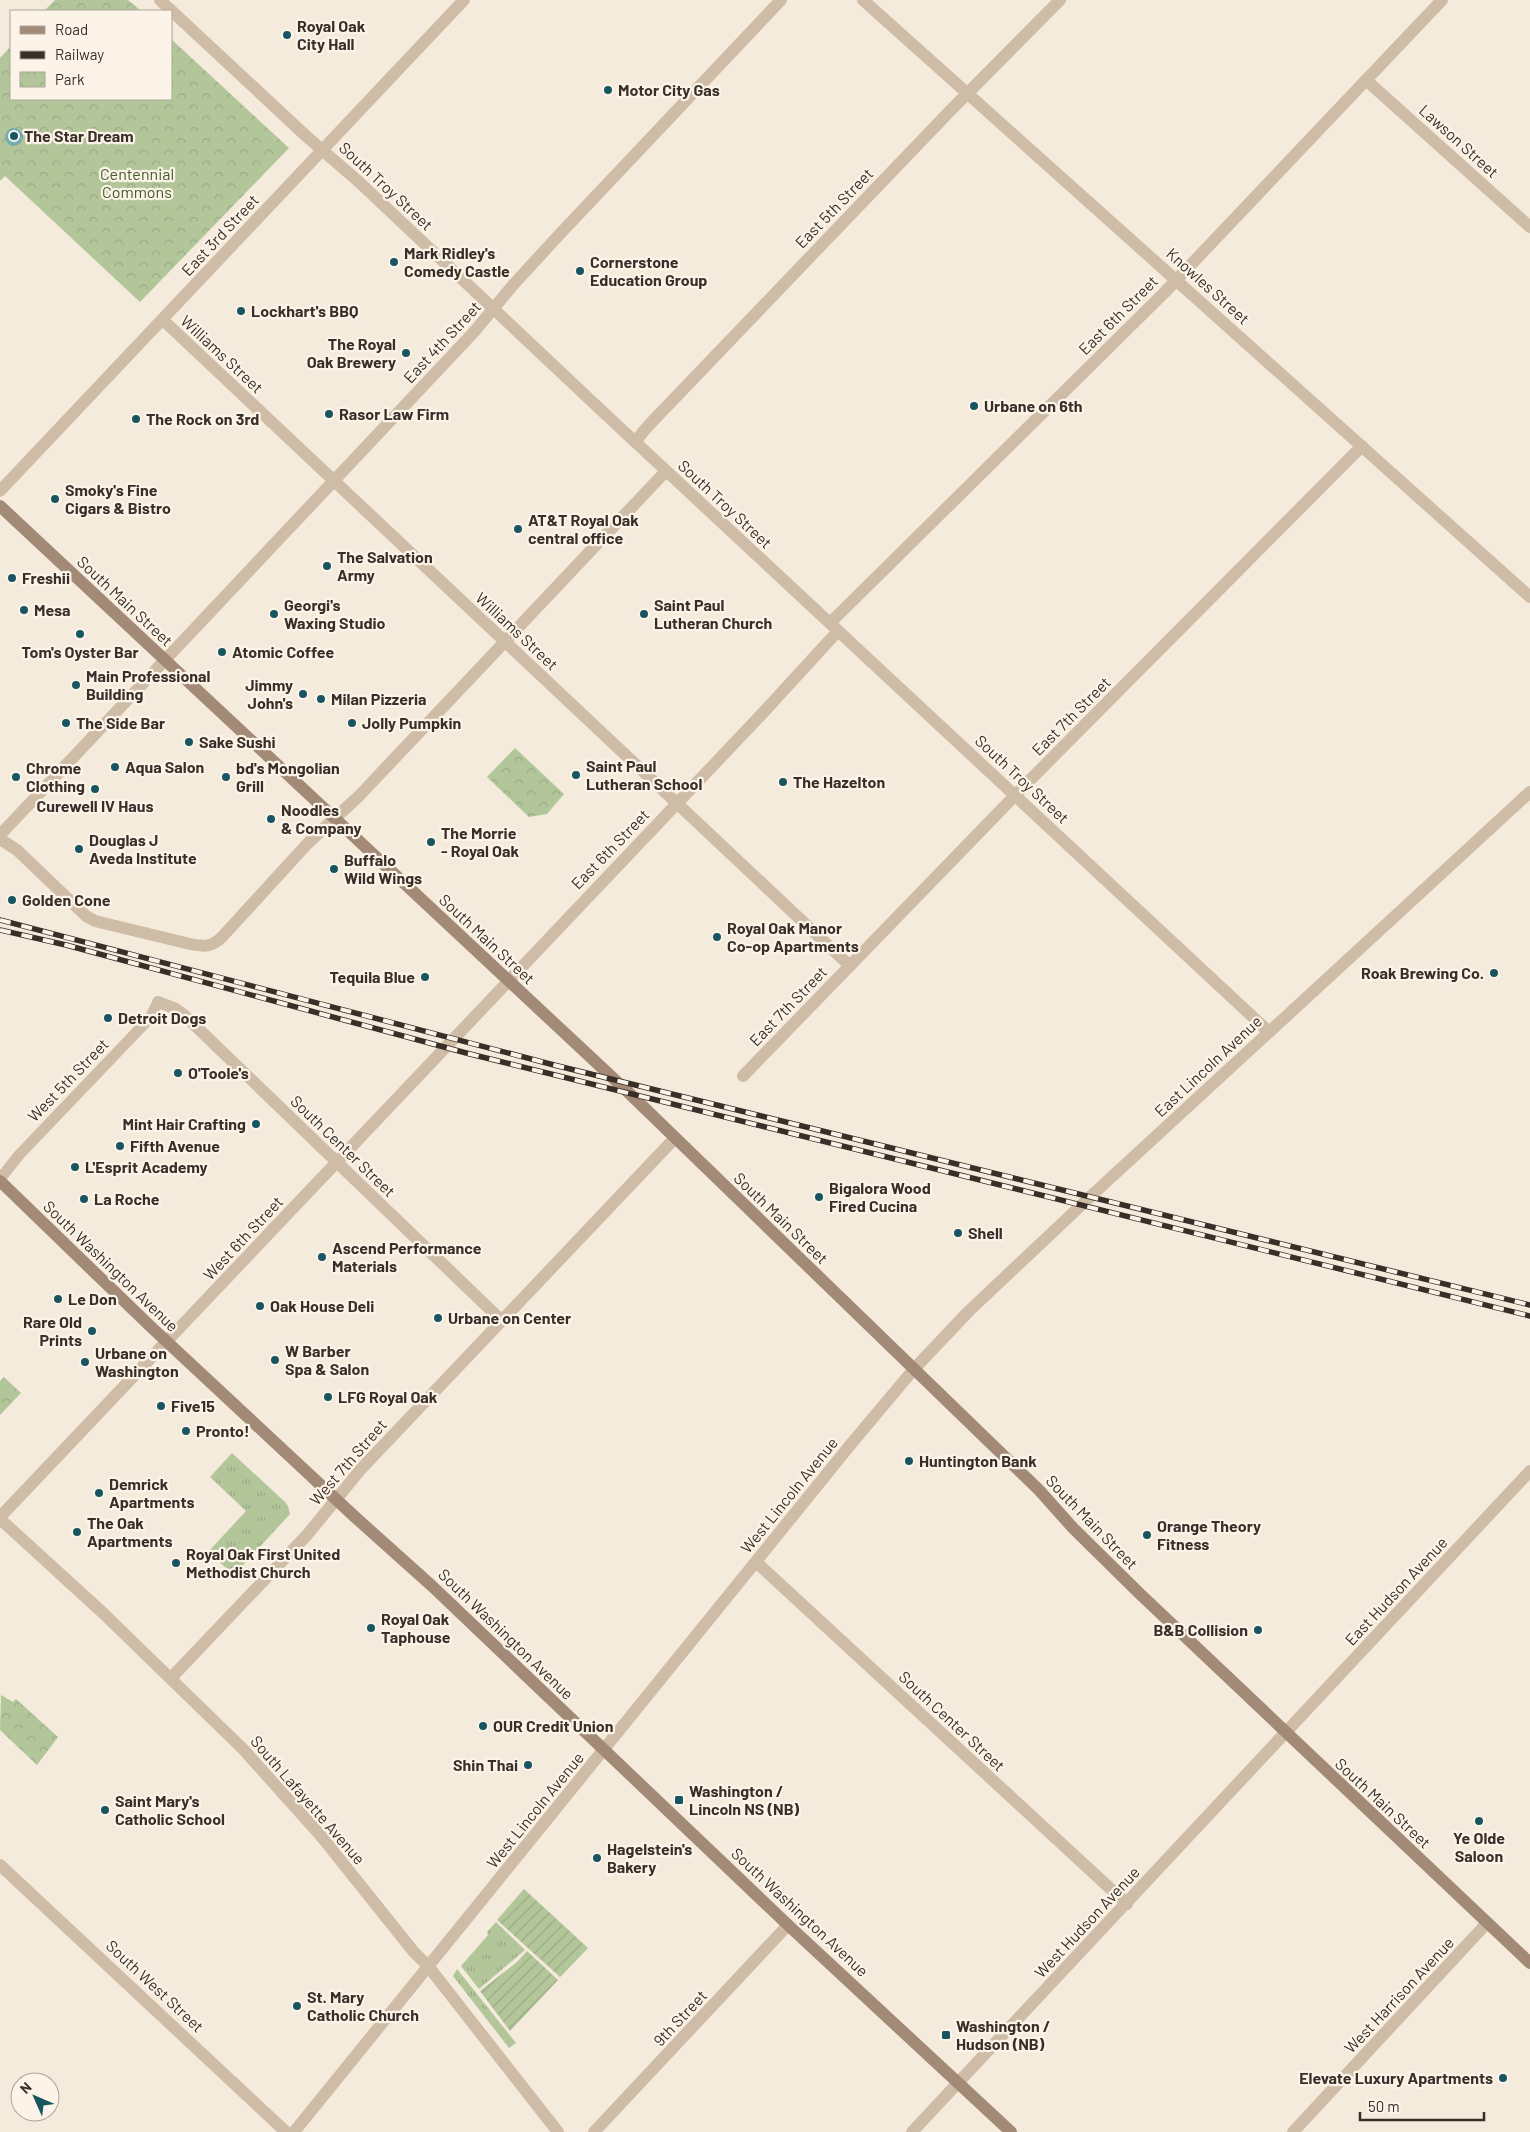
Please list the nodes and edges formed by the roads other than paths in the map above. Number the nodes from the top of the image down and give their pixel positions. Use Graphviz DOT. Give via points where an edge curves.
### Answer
graph roads {
  1 [pos="160,0"];
  2 [pos="464,0"];
  3 [pos="781,0"];
  4 [pos="863,0"];
  5 [pos="1060,0"];
  6 [pos="1442,0"];
  7 [pos="171,10"];
  8 [pos="172,11"];
  9 [pos="1366,80"];
  10 [pos="968,93"];
  11 [pos="322,149"];
  12 [pos="1530,227"];
  13 [pos="1176,280"];
  14 [pos="494,310"];
  15 [pos="163,320"];
  16 [pos="635,442"];
  17 [pos="1362,446"];
  18 [pos="666,471"];
  19 [pos="334,482"];
  20 [pos="0,491"];
  21 [pos="0,506"];
  22 [pos="1530,597"];
  23 [pos="834,627"];
  24 [pos="504,642"];
  25 [pos="165,660"];
  26 [pos="1530,792"];
  27 [pos="1016,796"];
  28 [pos="676,804"];
  29 [pos="335,819"];
  30 [pos="0,836"];
  31 [pos="0,839"];
  32 [pos="850,966"];
  33 [pos="508,981"];
  34 [pos="158,1002"];
  35 [pos="1269,1032"];
  36 [pos="743,1076"];
  37 [pos="675,1138"];
  38 [pos="336,1162"];
  39 [pos="0,1180"];
  40 [pos="501,1320"];
  41 [pos="167,1341"];
  42 [pos="914,1369"];
  43 [pos="1530,1471"];
  44 [pos="337,1500"];
  45 [pos="0,1518"];
  46 [pos="756,1562"];
  47 [pos="171,1678"];
  48 [pos="1285,1732"];
  49 [pos="605,1750"];
  50 [pos="0,1865"];
  51 [pos="1127,1904"];
  52 [pos="1487,1923"];
  53 [pos="788,1925"];
  54 [pos="1530,1963"];
  55 [pos="428,1966"];
  56 [pos="958,2083"];
  57 [pos="286,2132"];
  58 [pos="294,2132"];
  59 [pos="558,2132"];
  60 [pos="594,2132"];
  61 [pos="912,2132"];
  62 [pos="1011,2132"];
  63 [pos="1293,2132"];
  1 -- 7 [label="street, South Troy Street"];
  2 -- 11 [label="street, East 3rd Street"];
  3 -- 14 [label="street, East 4th Street" via="558,236"];
  4 -- 10 [label="street, Knowles Street"];
  5 -- 10 [label="street, East 5th Street"];
  6 -- 9 [label="street, East 6th Street"];
  8 -- 11 [label="street, South Troy Street"];
  9 -- 12 [label="street, Lawson Street"];
  9 -- 13 [label="street, East 6th Street"];
  10 -- 13 [label="street, Knowles Street"];
  10 -- 16 [label="street, East 5th Street"];
  11 -- 14 [label="street, South Troy Street"];
  11 -- 15 [label="street, East 3rd Street"];
  13 -- 17 [label="street, Knowles Street"];
  13 -- 23 [label="street, East 6th Street"];
  14 -- 16 [label="street, South Troy Street"];
  14 -- 19 [label="street, East 4th Street"];
  15 -- 19 [label="street, Williams Street"];
  15 -- 20 [label="street, East 3rd Street"];
  16 -- 18 [label="street, South Troy Street"];
  17 -- 22 [label="street, Knowles Street"];
  17 -- 27 [label="street, East 7th Street"];
  18 -- 23 [label="street, South Troy Street"];
  18 -- 24 [label="street"];
  19 -- 24 [label="street, Williams Street"];
  19 -- 25 [label="street, East 4th Street"];
  21 -- 25 [label="main road, South Main Street"];
  23 -- 27 [label="street, South Troy Street"];
  23 -- 28 [label="street, East 6th Street"];
  24 -- 28 [label="street, Williams Street"];
  24 -- 29 [label="street"];
  25 -- 29 [label="main road, South Main Street"];
  25 -- 30 [label="street, East 4th Street"];
  26 -- 35 [label="street, East Lincoln Avenue"];
  27 -- 32 [label="street, East 7th Street"];
  27 -- 35 [label="street, South Troy Street"];
  28 -- 32 [label="street, Williams Street"];
  28 -- 33 [label="street, East 6th Street"];
  29 -- 31 [label="street" via="308,843 222,937 204,946 95,921 17,850"];
  29 -- 33 [label="main road, South Main Street"];
  32 -- 36 [label="street, East 7th Street"];
  33 -- 37 [label="main road, South Main Street"];
  33 -- 38 [label="street, West 6th Street"];
  34 -- 38 [label="street, South Center Street" via="184,1016"];
  34 -- 39 [label="street, West 5th Street" via="150,1018 26,1148"];
  35 -- 42 [label="street, East Lincoln Avenue" via="969,1311"];
  37 -- 40 [label="street, West 7th Street"];
  37 -- 42 [label="main road, South Main Street"];
  38 -- 40 [label="street, South Center Street"];
  38 -- 41 [label="street, West 6th Street"];
  39 -- 41 [label="main road, South Washington Avenue"];
  40 -- 44 [label="street, West 7th Street" via="357,1474"];
  41 -- 44 [label="main road, South Washington Avenue"];
  41 -- 45 [label="street, West 6th Street"];
  42 -- 46 [label="street, West Lincoln Avenue"];
  42 -- 48 [label="main road, South Main Street"];
  43 -- 48 [label="street, East Hudson Avenue"];
  44 -- 47 [label="street, West 7th Street"];
  44 -- 49 [label="main road, South Washington Avenue"];
  45 -- 47 [label="street, South Lafayette Avenue"];
  46 -- 49 [label="street, West Lincoln Avenue"];
  46 -- 51 [label="street, South Center Street"];
  47 -- 55 [label="street, South Lafayette Avenue" via="271,1778"];
  48 -- 51 [label="street, West Hudson Avenue"];
  48 -- 52 [label="main road, South Main Street"];
  49 -- 53 [label="main road, South Washington Avenue"];
  49 -- 55 [label="street, West Lincoln Avenue"];
  50 -- 57 [label="street, South West Street"];
  51 -- 56 [label="street, West Hudson Avenue"];
  52 -- 54 [label="main road, South Main Street"];
  52 -- 63 [label="street, West Harrison Avenue"];
  53 -- 56 [label="main road, South Washington Avenue"];
  53 -- 60 [label="street, 9th Street"];
  55 -- 58 [label="street, West Lincoln Avenue"];
  55 -- 59 [label="street, South Lafayette Avenue"];
  56 -- 61 [label="street, West Hudson Avenue"];
  56 -- 62 [label="main road, South Washington Avenue"];
}
